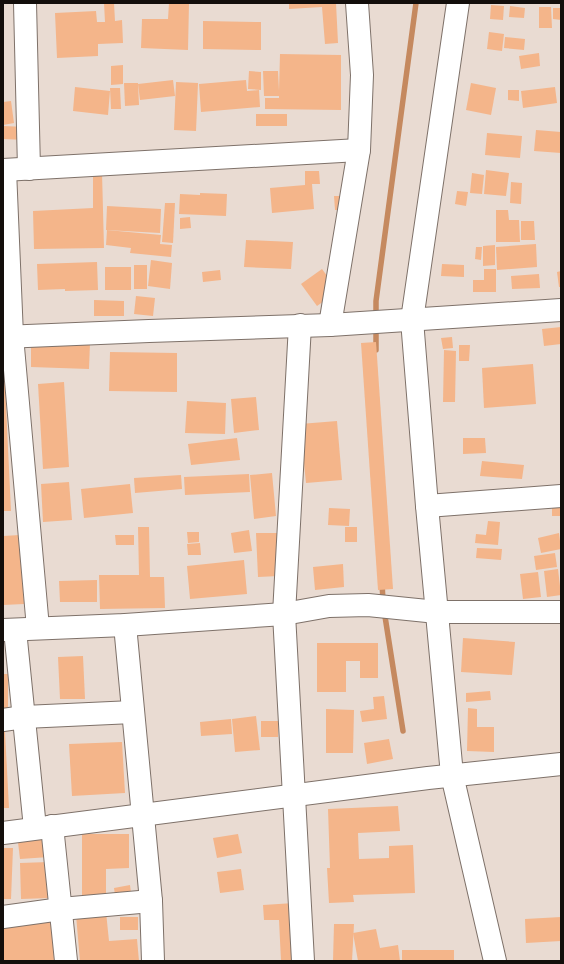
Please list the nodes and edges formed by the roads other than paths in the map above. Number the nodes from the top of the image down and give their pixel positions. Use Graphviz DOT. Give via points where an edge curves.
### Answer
graph roads {
  1 [pos="25,3"];
  2 [pos="357,3"];
  3 [pos="458,3"];
  4 [pos="358,150"];
  5 [pos="29,168"];
  6 [pos="4,170"];
  7 [pos="561,310"];
  8 [pos="412,320"];
  9 [pos="300,325"];
  10 [pos="338,325"];
  11 [pos="8,337"];
  12 [pos="561,496"];
  13 [pos="427,506"];
  14 [pos="437,612"];
  15 [pos="561,612"];
  16 [pos="284,614"];
  17 [pos="126,624"];
  18 [pos="38,628"];
  19 [pos="9,630"];
  20 [pos="133,712"];
  21 [pos="13,719"];
  22 [pos="561,764"];
  23 [pos="452,775"];
  24 [pos="295,796"];
  25 [pos="143,814"];
  26 [pos="44,827"];
  27 [pos="3,833"];
  28 [pos="151,901"];
  29 [pos="61,909"];
  30 [pos="3,917"];
  31 [pos="66,961"];
  32 [pos="153,961"];
  33 [pos="304,961"];
  34 [pos="495,961"];
  1 -- 5 [label="street"];
  2 -- 4 [label="street" via="362,75"];
  3 -- 8 [label="street"];
  4 -- 5 [label="street"];
  4 -- 10 [label="street"];
  5 -- 6 [label="street"];
  6 -- 11 [label="street"];
  7 -- 8 [label="street"];
  8 -- 10 [label="street"];
  8 -- 13 [label="street"];
  9 -- 10 [label="street"];
  9 -- 11 [label="street"];
  9 -- 16 [label="street"];
  11 -- 18 [label="street"];
  12 -- 13 [label="street"];
  13 -- 14 [label="street"];
  14 -- 15 [label="street"];
  14 -- 16 [label="street" via="368,605 329,606"];
  14 -- 23 [label="street"];
  16 -- 17 [label="street"];
  16 -- 24 [label="street"];
  17 -- 18 [label="street"];
  17 -- 20 [label="street"];
  18 -- 19 [label="street"];
  19 -- 21 [label="street"];
  20 -- 21 [label="street"];
  20 -- 25 [label="street"];
  21 -- 26 [label="street"];
  22 -- 23 [label="street"];
  23 -- 24 [label="street"];
  23 -- 34 [label="street"];
  24 -- 25 [label="street"];
  24 -- 33 [label="street"];
  25 -- 26 [label="street"];
  25 -- 28 [label="street"];
  26 -- 27 [label="street"];
  26 -- 29 [label="street"];
  28 -- 29 [label="street"];
  28 -- 32 [label="street"];
  29 -- 30 [label="street"];
  29 -- 31 [label="street"];
}
